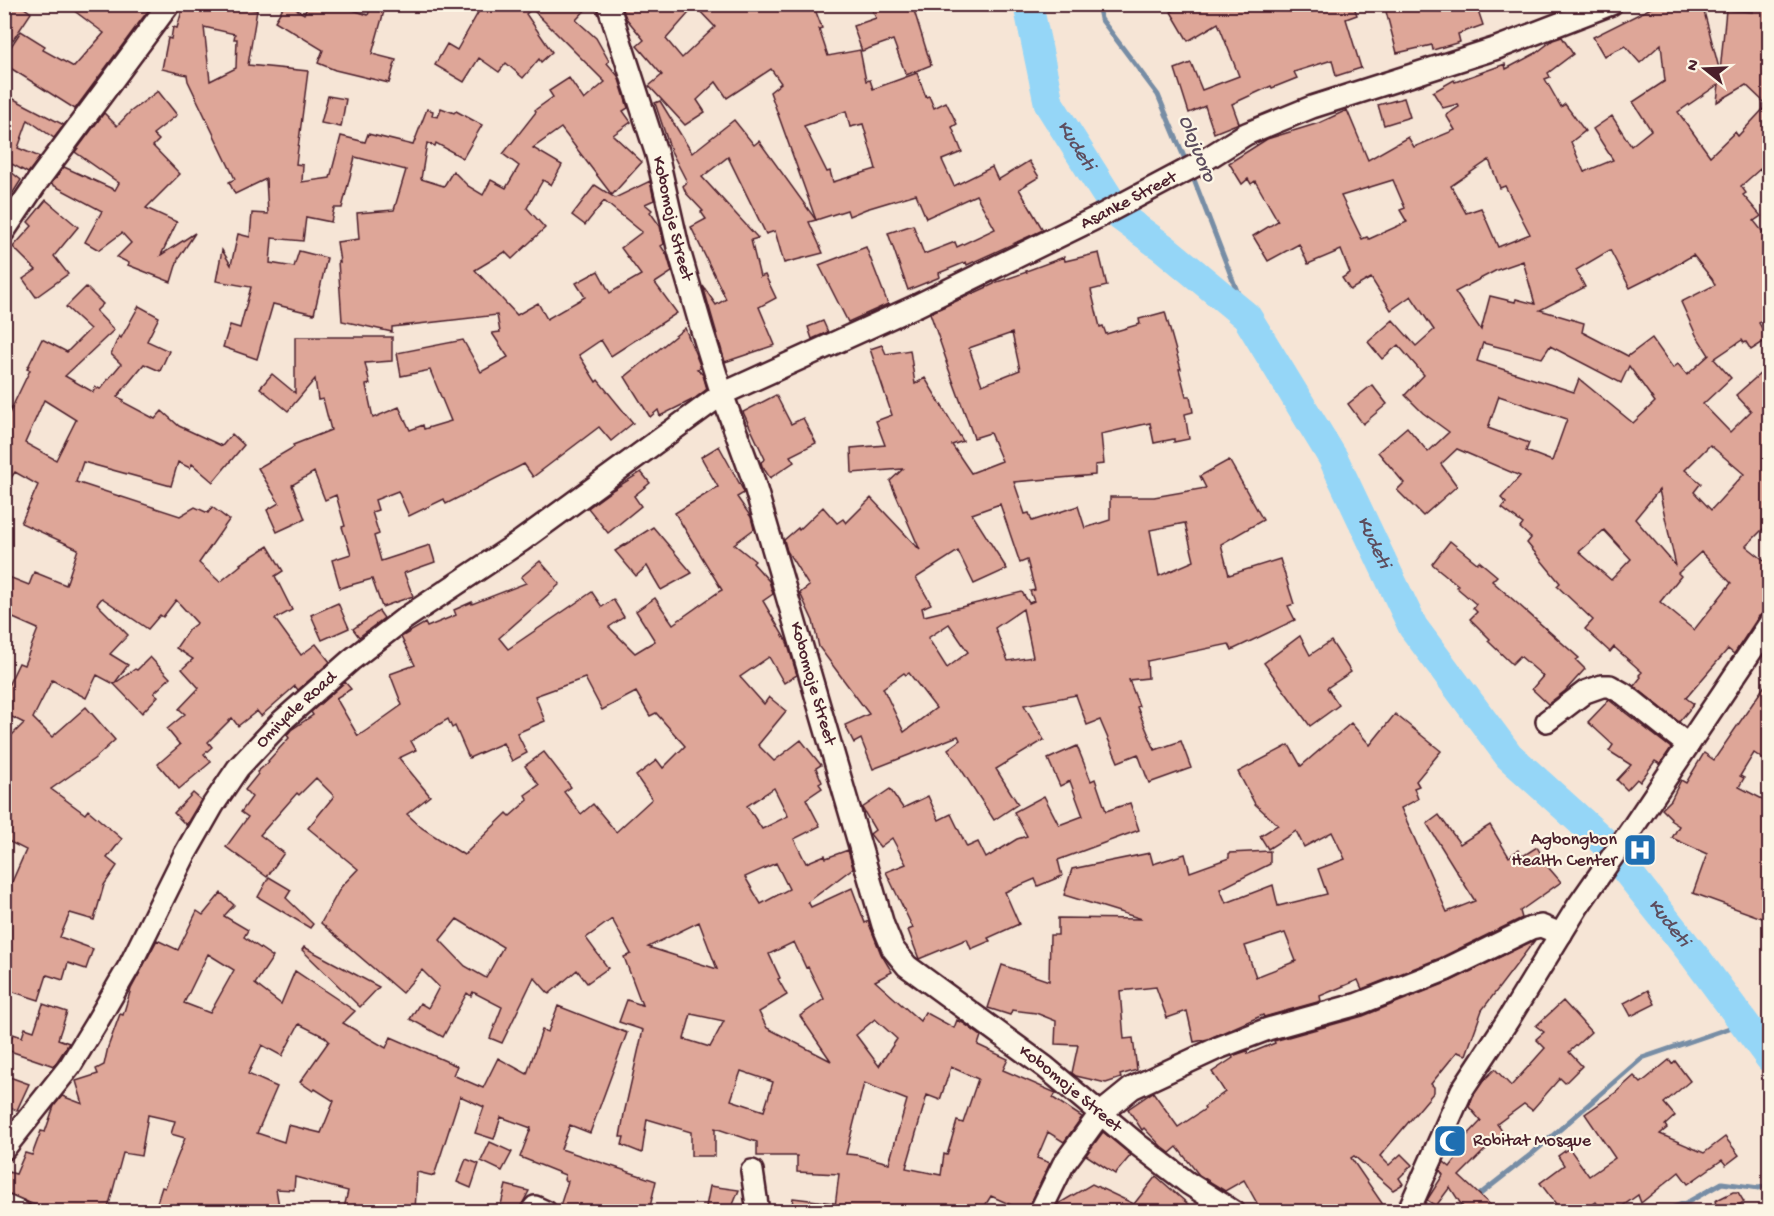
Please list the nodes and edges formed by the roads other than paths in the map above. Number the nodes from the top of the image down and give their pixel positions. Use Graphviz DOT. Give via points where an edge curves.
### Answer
graph roads {
  1 [pos="169,4"];
  2 [pos="608,4"];
  3 [pos="1611,4"];
  4 [pos="4,231"];
  5 [pos="722,394"];
  6 [pos="1770,623"];
  7 [pos="1547,721"];
  8 [pos="1688,745"];
  9 [pos="1561,934"];
  10 [pos="1100,1114"];
  11 [pos="4,1149"];
  12 [pos="752,1171"];
  13 [pos="4,1205"];
  14 [pos="20,1212"];
  15 [pos="531,1212"];
  16 [pos="546,1212"];
  17 [pos="758,1212"];
  18 [pos="1040,1212"];
  19 [pos="1234,1212"];
  20 [pos="1408,1212"];
  1 -- 4 [label="street"];
  2 -- 5 [label="street, Kobomoje Street" via="657,156 678,247"];
  3 -- 5 [label="street, Asanke Street" via="1497,48 1312,107 1246,134 1100,216 916,306"];
  5 -- 10 [label="street, Kobomoje Street" via="752,476 893,949 907,966 1045,1067"];
  5 -- 11 [label="street, Omiyale Road" via="521,541 404,619 282,721 238,768 213,805 95,1026"];
  6 -- 8 [label="street"];
  7 -- 8 [label="street" via="1585,692 1611,686"];
  8 -- 9 [label="street"];
  9 -- 10 [label="street" via="1541,926 1531,928 1445,970 1359,1004 1268,1029 1218,1048 1132,1088"];
  9 -- 20 [label="street" via="1462,1090"];
  10 -- 18 [label="street" via="1063,1165"];
  10 -- 19 [label="street, Kobomoje Street" via="1188,1183"];
  12 -- 17 [label="street"];
  13 -- 14 [label="street"];
  15 -- 16 [label="street" via="535,1207"];
}
